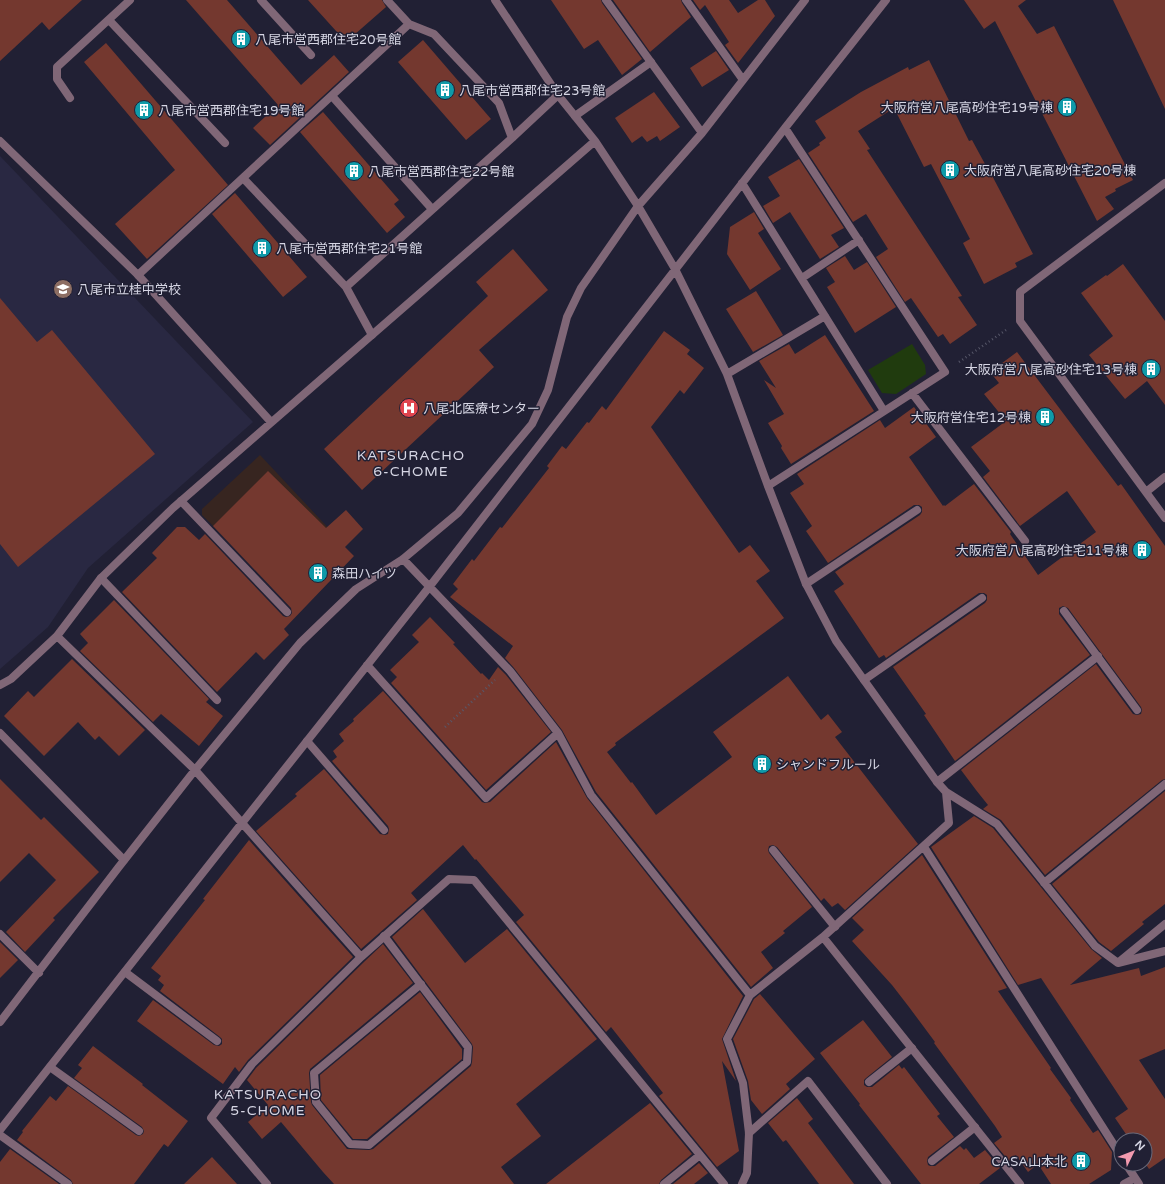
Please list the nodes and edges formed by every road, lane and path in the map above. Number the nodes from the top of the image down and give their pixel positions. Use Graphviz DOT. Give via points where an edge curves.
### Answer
graph roads {
  1 [pos="130,0"];
  2 [pos="261,0"];
  3 [pos="387,0"];
  4 [pos="495,0"];
  5 [pos="606,0"];
  6 [pos="686,0"];
  7 [pos="805,0"];
  8 [pos="886,0"];
  9 [pos="109,20"];
  10 [pos="409,24"];
  11 [pos="311,55"];
  12 [pos="651,62"];
  13 [pos="742,80"];
  14 [pos="558,95"];
  15 [pos="332,96"];
  16 [pos="70,98"];
  17 [pos="575,116"];
  18 [pos="785,128"];
  19 [pos="702,133"];
  20 [pos="512,138"];
  21 [pos="0,141"];
  22 [pos="595,141"];
  23 [pos="225,143"];
  24 [pos="243,178"];
  25 [pos="742,183"];
  26 [pos="1165,183"];
  27 [pos="638,206"];
  28 [pos="432,209"];
  29 [pos="858,240"];
  30 [pos="675,269"];
  31 [pos="138,275"];
  32 [pos="802,278"];
  33 [pos="346,287"];
  34 [pos="825,316"];
  35 [pos="1020,321"];
  36 [pos="372,335"];
  37 [pos="945,372"];
  38 [pos="727,374"];
  39 [pos="912,393"];
  40 [pos="884,411"];
  41 [pos="271,422"];
  42 [pos="1165,477"];
  43 [pos="768,486"];
  44 [pos="1146,492"];
  45 [pos="181,501"];
  46 [pos="917,510"];
  47 [pos="1165,518"];
  48 [pos="1025,540"];
  49 [pos="403,559"];
  50 [pos="101,578"];
  51 [pos="806,584"];
  52 [pos="430,586"];
  53 [pos="982,598"];
  54 [pos="1064,611"];
  55 [pos="287,612"];
  56 [pos="57,636"];
  57 [pos="1098,656"];
  58 [pos="367,665"];
  59 [pos="507,668"];
  60 [pos="864,680"];
  61 [pos="0,685"];
  62 [pos="217,700"];
  63 [pos="1137,710"];
  64 [pos="0,733"];
  65 [pos="558,734"];
  66 [pos="432,738"];
  67 [pos="307,741"];
  68 [pos="196,770"];
  69 [pos="937,782"];
  70 [pos="1165,784"];
  71 [pos="946,792"];
  72 [pos="242,823"];
  73 [pos="384,830"];
  74 [pos="924,847"];
  75 [pos="773,850"];
  76 [pos="124,860"];
  77 [pos="1044,883"];
  78 [pos="1165,924"];
  79 [pos="835,927"];
  80 [pos="0,934"];
  81 [pos="384,936"];
  82 [pos="824,937"];
  83 [pos="1165,951"];
  84 [pos="361,957"];
  85 [pos="1118,963"];
  86 [pos="39,972"];
  87 [pos="125,972"];
  88 [pos="421,984"];
  89 [pos="750,995"];
  90 [pos="0,1022"];
  91 [pos="217,1041"];
  92 [pos="912,1048"];
  93 [pos="50,1067"];
  94 [pos="869,1082"];
  95 [pos="975,1127"];
  96 [pos="0,1130"];
  97 [pos="138,1132"];
  98 [pos="748,1133"];
  99 [pos="0,1135"];
  100 [pos="1113,1143"];
  101 [pos="700,1155"];
  102 [pos="932,1161"];
  103 [pos="1131,1172"];
  104 [pos="1137,1181"];
  105 [pos="68,1184"];
  106 [pos="267,1184"];
  107 [pos="664,1184"];
  108 [pos="724,1184"];
  109 [pos="742,1184"];
  110 [pos="887,1184"];
  111 [pos="1020,1184"];
  112 [pos="1124,1184"];
  1 -- 9 [label="street"];
  2 -- 11 [label="street"];
  3 -- 10 [label="street"];
  4 -- 14 [label="street"];
  5 -- 12 [label="street"];
  6 -- 13 [label="street"];
  7 -- 13 [label="street"];
  8 -- 18 [label="street"];
  9 -- 16 [label="street" via="57,67 57,79"];
  9 -- 23 [label="street"];
  10 -- 15 [label="street"];
  10 -- 20 [label="street" via="434,34 499,103"];
  12 -- 17 [label="street"];
  12 -- 19 [label="street"];
  13 -- 19 [label="street"];
  14 -- 17 [label="street"];
  14 -- 20 [label="street"];
  15 -- 24 [label="street"];
  15 -- 28 [label="street"];
  17 -- 22 [label="street"];
  18 -- 25 [label="street"];
  18 -- 29 [label="street"];
  19 -- 27 [label="street"];
  20 -- 28 [label="street"];
  21 -- 31 [label="street"];
  22 -- 27 [label="street"];
  22 -- 36 [label="street"];
  24 -- 31 [label="street"];
  24 -- 33 [label="street"];
  25 -- 30 [label="street"];
  25 -- 32 [label="street"];
  26 -- 35 [label="street" via="1020,292"];
  27 -- 30 [label="street"];
  27 -- 49 [label="street" via="581,288 567,317 548,390 532,424 458,513"];
  28 -- 33 [label="street"];
  29 -- 32 [label="street"];
  29 -- 37 [label="street"];
  30 -- 38 [label="street"];
  30 -- 52 [label="street"];
  31 -- 41 [label="street"];
  32 -- 34 [label="street"];
  33 -- 36 [label="street"];
  34 -- 38 [label="street"];
  34 -- 40 [label="street"];
  35 -- 37 [label="path"];
  35 -- 44 [label="street"];
  36 -- 41 [label="street"];
  37 -- 39 [label="street"];
  38 -- 43 [label="street"];
  39 -- 40 [label="street"];
  39 -- 48 [label="street"];
  40 -- 43 [label="street"];
  41 -- 45 [label="street"];
  42 -- 44 [label="street"];
  43 -- 51 [label="street"];
  44 -- 47 [label="street"];
  45 -- 50 [label="street"];
  45 -- 55 [label="street"];
  46 -- 51 [label="street"];
  49 -- 52 [label="street"];
  49 -- 68 [label="street" via="356,589 300,643"];
  50 -- 56 [label="street"];
  50 -- 62 [label="street"];
  51 -- 60 [label="street" via="836,641"];
  52 -- 58 [label="street"];
  52 -- 59 [label="street"];
  53 -- 60 [label="street"];
  54 -- 57 [label="street"];
  56 -- 61 [label="street" via="11,679"];
  56 -- 68 [label="street"];
  57 -- 63 [label="street"];
  57 -- 69 [label="street"];
  58 -- 66 [label="street"];
  58 -- 67 [label="street"];
  59 -- 65 [label="street"];
  59 -- 66 [label="path"];
  60 -- 69 [label="street"];
  64 -- 76 [label="street"];
  65 -- 66 [label="street" via="486,798"];
  65 -- 89 [label="street" via="591,795"];
  67 -- 72 [label="street"];
  67 -- 73 [label="street"];
  68 -- 72 [label="street"];
  68 -- 76 [label="street"];
  69 -- 71 [label="street"];
  70 -- 77 [label="street"];
  71 -- 74 [label="street" via="949,823"];
  71 -- 77 [label="street" via="997,824"];
  72 -- 84 [label="street"];
  72 -- 87 [label="street"];
  74 -- 79 [label="street"];
  74 -- 100 [label="street"];
  75 -- 79 [label="street"];
  76 -- 86 [label="street"];
  77 -- 85 [label="street" via="1095,946"];
  78 -- 85 [label="street"];
  79 -- 82 [label="street"];
  80 -- 86 [label="street"];
  81 -- 84 [label="street"];
  81 -- 88 [label="street"];
  81 -- 101 [label="street" via="449,878 474,880"];
  82 -- 89 [label="street"];
  82 -- 92 [label="street"];
  83 -- 85 [label="street"];
  84 -- 106 [label="street" via="252,1064 211,1118"];
  86 -- 90 [label="street"];
  87 -- 91 [label="street"];
  87 -- 93 [label="street"];
  88 -- 88 [label="street" via="468,1047 468,1062 369,1145 350,1144 316,1102 314,1072"];
  89 -- 98 [label="street" via="727,1039 743,1083"];
  92 -- 94 [label="street"];
  92 -- 95 [label="street"];
  93 -- 96 [label="street"];
  93 -- 97 [label="street"];
  95 -- 102 [label="street"];
  95 -- 111 [label="street"];
  98 -- 109 [label="street" via="747,1173"];
  98 -- 110 [label="street" via="808,1081"];
  99 -- 105 [label="street"];
  101 -- 107 [label="street"];
  101 -- 108 [label="street"];
  103 -- 104 [label="street"];
  104 -- 112 [label="street"];
}
